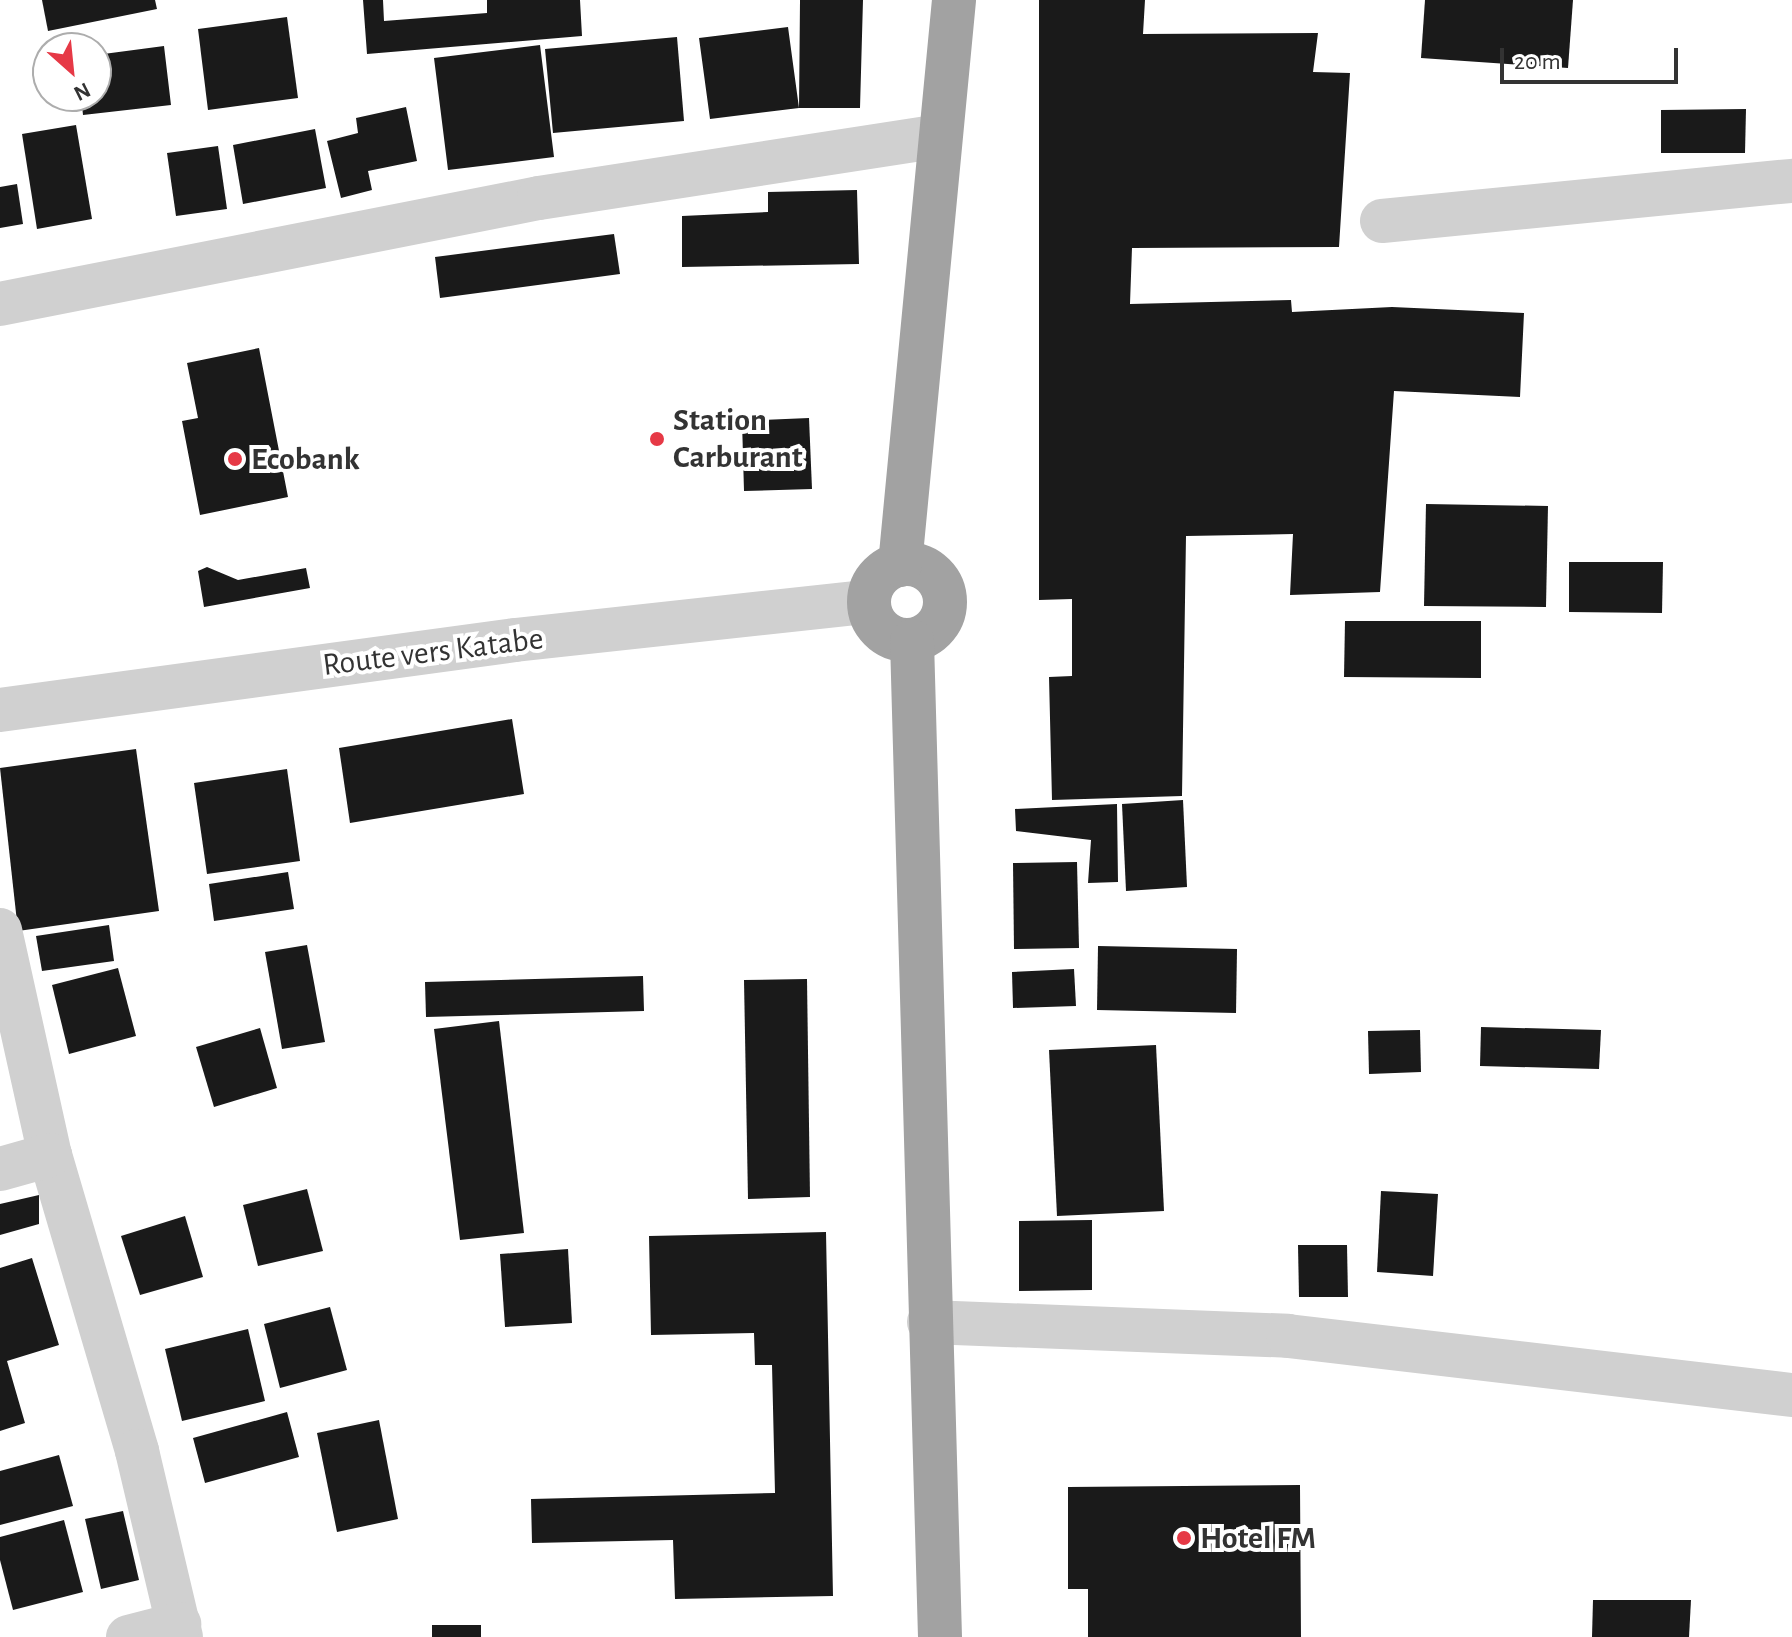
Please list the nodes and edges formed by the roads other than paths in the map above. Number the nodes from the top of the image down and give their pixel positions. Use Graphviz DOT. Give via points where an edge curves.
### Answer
graph roads {
  1 [pos="954,0"];
  2 [pos="940,136"];
  3 [pos="1792,181"];
  4 [pos="1382,221"];
  5 [pos="0,304"];
  6 [pos="900,565"];
  7 [pos="866,602"];
  8 [pos="912,641"];
  9 [pos="0,710"];
  10 [pos="0,930"];
  11 [pos="50,1155"];
  12 [pos="0,1169"];
  13 [pos="929,1322"];
  14 [pos="1792,1395"];
  15 [pos="180,1631"];
  16 [pos="128,1637"];
  17 [pos="940,1637"];
  1 -- 2 [label="highway"];
  2 -- 5 [label="street" via="539,198"];
  2 -- 6 [label="highway"];
  3 -- 4 [label="street"];
  6 -- 7 [label="highway" via="878,578"];
  6 -- 8 [label="highway" via="926,569 945,595 938,626"];
  7 -- 8 [label="highway" via="882,631"];
  7 -- 9 [label="street, Route vers Katabe" via="515,640"];
  8 -- 13 [label="highway"];
  10 -- 11 [label="street"];
  11 -- 12 [label="street"];
  11 -- 15 [label="street" via="137,1451"];
  13 -- 14 [label="street" via="1288,1336"];
  13 -- 17 [label="highway"];
  15 -- 16 [label="street"];
}
